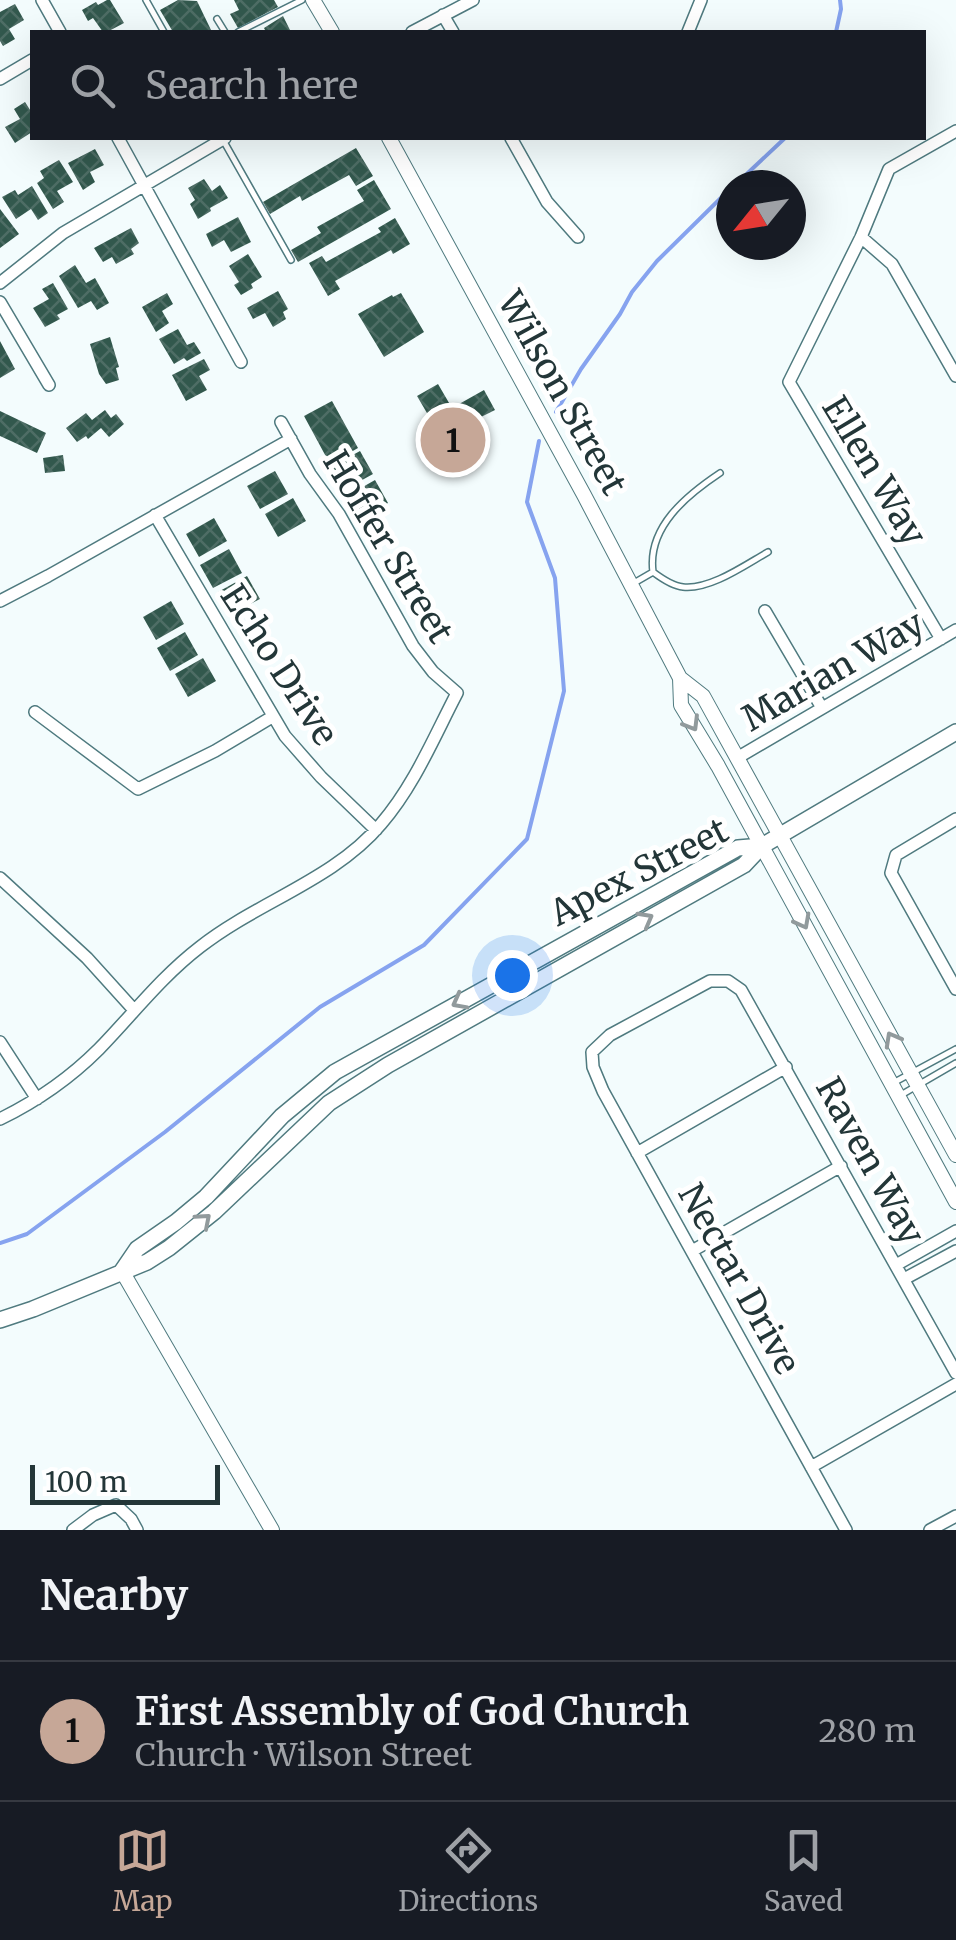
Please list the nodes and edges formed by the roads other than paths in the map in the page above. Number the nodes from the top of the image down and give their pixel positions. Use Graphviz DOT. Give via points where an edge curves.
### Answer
graph roads {
  1 [pos="42,0"];
  2 [pos="146,0"];
  3 [pos="302,0"];
  4 [pos="314,0"];
  5 [pos="473,0"];
  6 [pos="701,0"];
  7 [pos="443,15"];
  8 [pos="217,20"];
  9 [pos="59,30"];
  10 [pos="163,30"];
  11 [pos="224,30"];
  12 [pos="242,30"];
  13 [pos="331,30"];
  14 [pos="416,30"];
  15 [pos="452,30"];
  16 [pos="689,30"];
  17 [pos="30,61"];
  18 [pos="0,79"];
  19 [pos="956,131"];
  20 [pos="119,140"];
  21 [pos="220,140"];
  22 [pos="224,140"];
  23 [pos="390,140"];
  24 [pos="512,140"];
  25 [pos="144,184"];
  26 [pos="578,237"];
  27 [pos="861,237"];
  28 [pos="290,260"];
  29 [pos="0,282"];
  30 [pos="0,302"];
  31 [pos="242,362"];
  32 [pos="956,376"];
  33 [pos="50,385"];
  34 [pos="281,422"];
  35 [pos="291,439"];
  36 [pos="720,473"];
  37 [pos="155,515"];
  38 [pos="768,552"];
  39 [pos="653,572"];
  40 [pos="631,585"];
  41 [pos="0,601"];
  42 [pos="765,612"];
  43 [pos="956,630"];
  44 [pos="941,639"];
  45 [pos="680,678"];
  46 [pos="822,708"];
  47 [pos="35,712"];
  48 [pos="272,717"];
  49 [pos="956,732"];
  50 [pos="737,758"];
  51 [pos="956,820"];
  52 [pos="376,830"];
  53 [pos="779,835"];
  54 [pos="762,846"];
  55 [pos="0,878"];
  56 [pos="728,982"];
  57 [pos="956,989"];
  58 [pos="134,1010"];
  59 [pos="0,1042"];
  60 [pos="956,1048"];
  61 [pos="956,1063"];
  62 [pos="786,1067"];
  63 [pos="915,1079"];
  64 [pos="895,1090"];
  65 [pos="37,1099"];
  66 [pos="0,1119"];
  67 [pos="638,1153"];
  68 [pos="956,1155"];
  69 [pos="841,1166"];
  70 [pos="956,1202"];
  71 [pos="956,1231"];
  72 [pos="692,1251"];
  73 [pos="956,1251"];
  74 [pos="896,1265"];
  75 [pos="122,1271"];
  76 [pos="904,1279"];
  77 [pos="0,1320"];
  78 [pos="956,1373"];
  79 [pos="956,1384"];
  80 [pos="811,1467"];
  81 [pos="956,1516"];
  82 [pos="73,1530"];
  83 [pos="137,1530"];
  84 [pos="272,1530"];
  85 [pos="846,1530"];
  86 [pos="930,1530"];
  1 -- 9 [label="street"];
  2 -- 10 [label="lane"];
  3 -- 12 [label="lane"];
  4 -- 13 [label="street"];
  5 -- 7 [label="street"];
  6 -- 16 [label="street"];
  7 -- 14 [label="street"];
  7 -- 15 [label="street"];
  8 -- 11 [label="lane"];
  17 -- 18 [label="street"];
  19 -- 27 [label="street" via="889,168"];
  20 -- 25 [label="street"];
  21 -- 25 [label="street"];
  22 -- 28 [label="lane"];
  23 -- 40 [label="street, Wilson Street"];
  24 -- 26 [label="street" via="547,202"];
  25 -- 29 [label="street"];
  25 -- 31 [label="street"];
  27 -- 32 [label="street" via="892,264"];
  27 -- 44 [label="street, Ellen Way" via="789,382"];
  30 -- 33 [label="street"];
  34 -- 35 [label="street, Hoffer Street"];
  35 -- 37 [label="street"];
  35 -- 52 [label="street, Hoffer Street" via="413,646 457,693 409,786"];
  36 -- 39 [label="lane" via="671,513 652,551"];
  37 -- 41 [label="street"];
  37 -- 48 [label="street, Echo Drive"];
  38 -- 39 [label="lane" via="702,585 682,587"];
  39 -- 40 [label="lane"];
  40 -- 45 [label="street, Wilson Street"];
  42 -- 46 [label="street"];
  43 -- 44 [label="street, Marian Way"];
  44 -- 46 [label="street, Marian Way"];
  45 -- 50 [label="street, Wilson Street" via="703,696"];
  45 -- 54 [label="street, Wilson Street, one-way" via="681,706"];
  46 -- 50 [label="street, Marian Way"];
  47 -- 48 [label="street" via="138,789"];
  48 -- 52 [label="street, Echo Drive" via="298,753"];
  49 -- 53 [label="main road, Apex Street"];
  50 -- 53 [label="street, Wilson Street"];
  51 -- 57 [label="street" via="896,854 891,873"];
  52 -- 58 [label="street" via="338,862 221,931"];
  53 -- 54 [label="main road, Apex Street"];
  63 -- 53 [label="street, Wilson Street, one-way"];
  54 -- 64 [label="street, Wilson Street, one-way"];
  54 -- 75 [label="main road, Apex Street" via="738,848 335,1072 282,1116 206,1198 137,1248"];
  55 -- 58 [label="street"];
  56 -- 62 [label="street, Raven Way" via="750,1002"];
  56 -- 67 [label="street, Nectar Drive" via="710,981 610,1035 592,1052 593,1067"];
  58 -- 65 [label="street" via="98,1050"];
  59 -- 65 [label="street"];
  60 -- 63 [label="lane"];
  61 -- 63 [label="lane"];
  62 -- 67 [label="street"];
  62 -- 69 [label="street, Raven Way"];
  63 -- 64 [label="lane"];
  63 -- 64 [label="lane"];
  63 -- 68 [label="street, Wilson Street"];
  64 -- 70 [label="street, Wilson Street"];
  65 -- 66 [label="street"];
  67 -- 72 [label="street, Nectar Drive"];
  69 -- 72 [label="street"];
  69 -- 74 [label="street, Raven Way"];
  71 -- 74 [label="street"];
  72 -- 80 [label="street, Nectar Drive"];
  73 -- 76 [label="street"];
  74 -- 76 [label="street, Raven Way"];
  75 -- 77 [label="main road, Apex Street"];
  75 -- 84 [label="street"];
  76 -- 78 [label="street, Raven Way"];
  79 -- 80 [label="street"];
  80 -- 85 [label="street, Nectar Drive"];
  81 -- 86 [label="street"];
  82 -- 83 [label="street" via="116,1505"];
}
